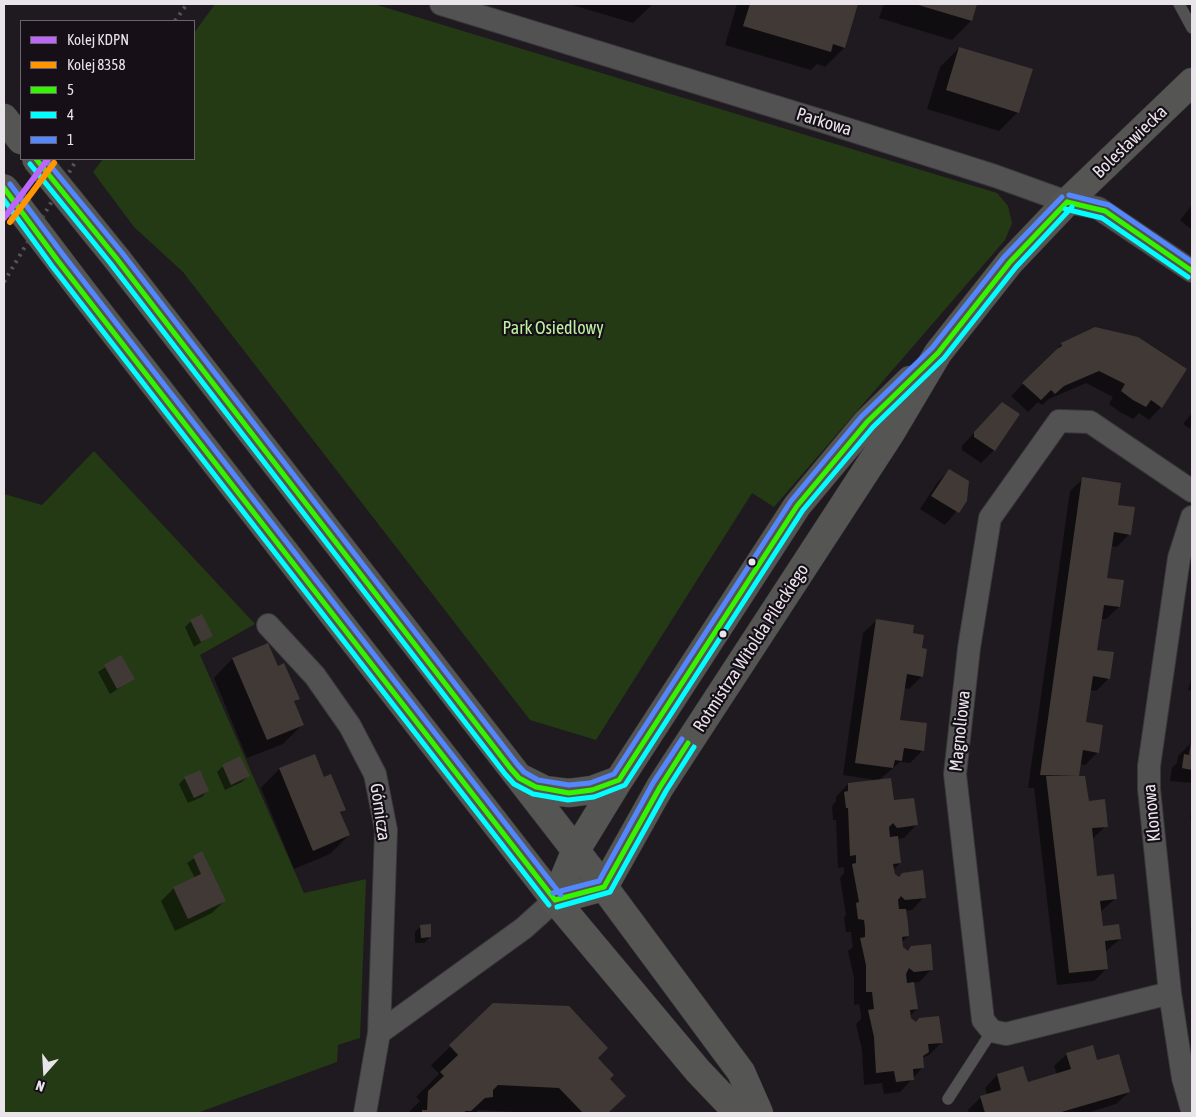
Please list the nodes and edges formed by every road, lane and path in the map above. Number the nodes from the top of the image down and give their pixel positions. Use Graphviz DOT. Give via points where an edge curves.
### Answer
graph roads {
  1 [pos="441,4"];
  2 [pos="1180,4"];
  3 [pos="1192,28"];
  4 [pos="1192,82"];
  5 [pos="4,118"];
  6 [pos="20,139"];
  7 [pos="37,160"];
  8 [pos="4,188"];
  9 [pos="1067,202"];
  10 [pos="1192,270"];
  11 [pos="938,354"];
  12 [pos="1192,490"];
  13 [pos="1192,517"];
  14 [pos="268,626"];
  15 [pos="511,769"];
  16 [pos="619,780"];
  17 [pos="575,852"];
  18 [pos="604,887"];
  19 [pos="555,900"];
  20 [pos="1170,992"];
  21 [pos="992,1031"];
  22 [pos="379,1033"];
  23 [pos="948,1099"];
  24 [pos="1192,1110"];
  25 [pos="365,1113"];
  26 [pos="738,1113"];
  27 [pos="759,1113"];
  1 -- 9 [label="street, Parkowa" via="825,122"];
  2 -- 3 [label="lane"];
  4 -- 9 [label="main road, Bolesławiecka"];
  5 -- 6 [label="main road"];
  7 -- 15 [label="main road, bridge"];
  8 -- 19 [label="main road, bridge"];
  9 -- 10 [label="street, Parkowa" via="1105,211"];
  9 -- 11 [label="main road, Rotmistrza Witolda Pileckiego" via="1010,262"];
  11 -- 16 [label="main road, Rotmistrza Witolda Pileckiego" via="867,422 797,506"];
  11 -- 18 [label="main road, Rotmistrza Witolda Pileckiego" via="890,434 660,787"];
  12 -- 21 [label="street, Magnoliowa" via="1090,422 1059,421 990,518 969,648 955,774 983,1020"];
  13 -- 20 [label="street, Klonowa" via="1179,558 1149,766"];
  14 -- 22 [label="street, Górnicza" via="315,676 350,726 375,774 386,830"];
  15 -- 16 [label="main road" via="532,785 562,793 588,791"];
  15 -- 17 [label="main road"];
  16 -- 17 [label="main road, Rotmistrza Witolda Pileckiego"];
  17 -- 18 [label="main road"];
  17 -- 19 [label="main road, Rotmistrza Witolda Pileckiego"];
  18 -- 19 [label="main road"];
  18 -- 27 [label="main road" via="741,1072"];
  19 -- 22 [label="street" via="524,928"];
  19 -- 26 [label="main road" via="698,1071"];
  20 -- 21 [label="street" via="1006,1034"];
  20 -- 24 [label="street, Klonowa" via="1183,1078"];
  21 -- 23 [label="lane"];
  22 -- 25 [label="street, Górnicza"];
}
